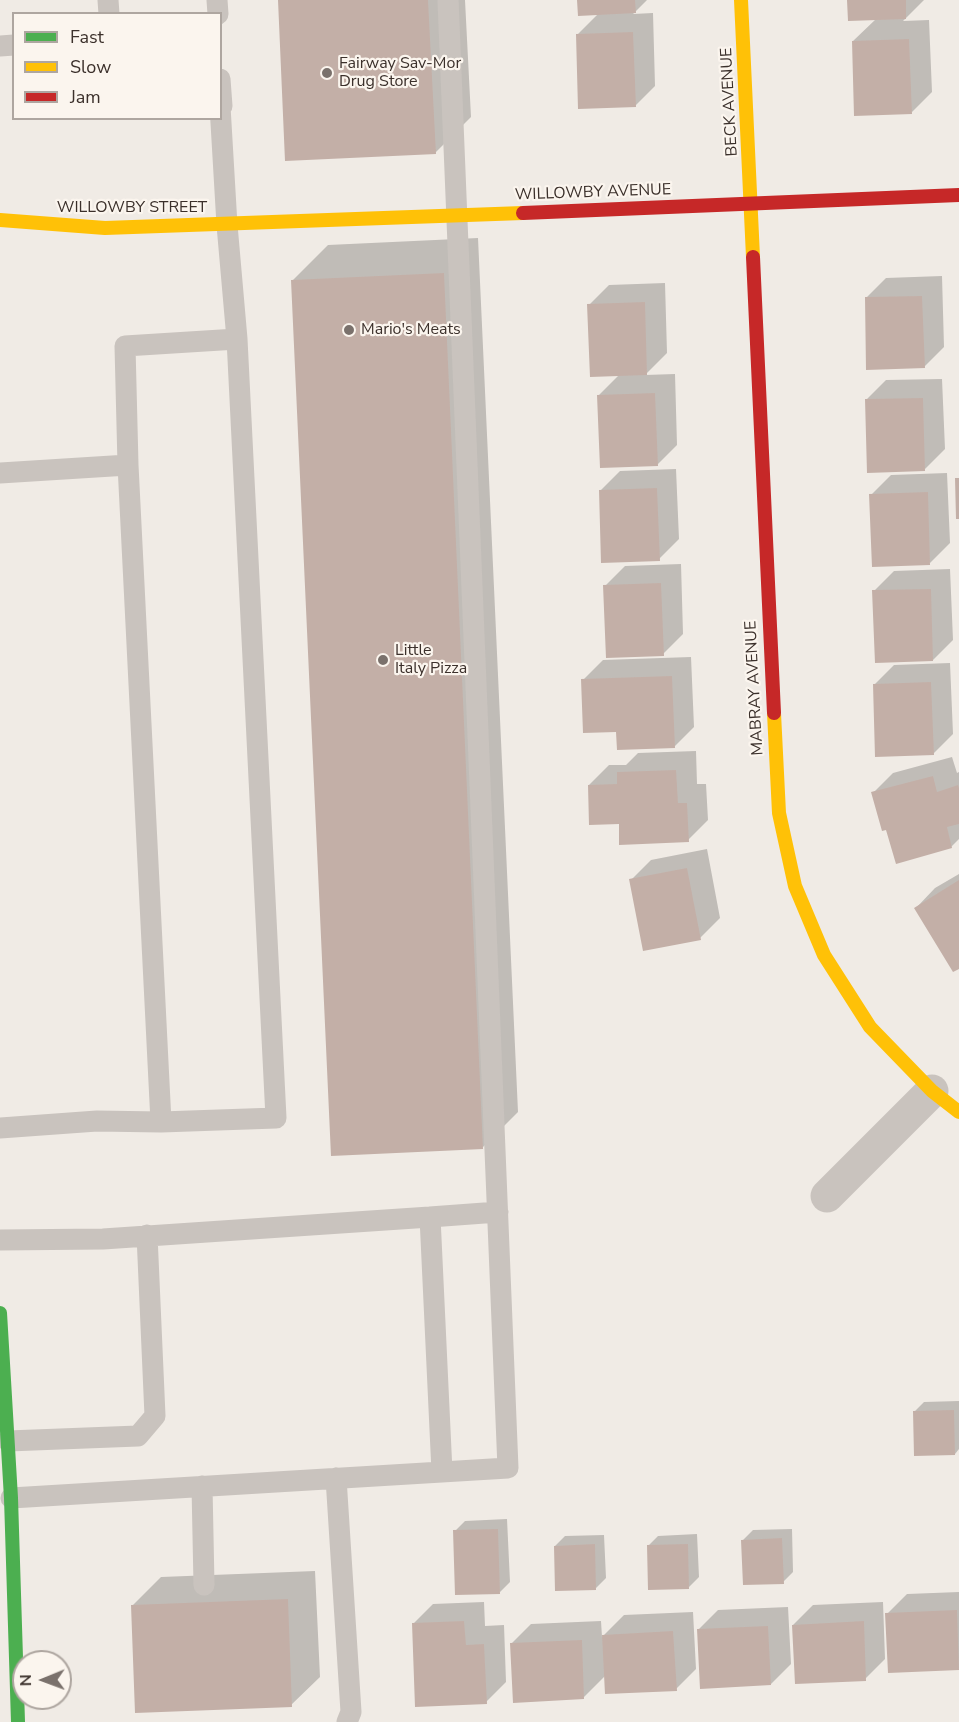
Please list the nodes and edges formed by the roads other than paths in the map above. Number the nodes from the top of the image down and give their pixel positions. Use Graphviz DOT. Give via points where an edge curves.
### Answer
graph roads {
  1 [pos="448,0"];
  2 [pos="741,0"];
  3 [pos="222,120"];
  4 [pos="959,195"];
  5 [pos="751,203"];
  6 [pos="458,214"];
  7 [pos="0,220"];
  8 [pos="227,225"];
  9 [pos="237,339"];
  10 [pos="128,465"];
  11 [pos="0,473"];
  12 [pos="932,1091"];
  13 [pos="959,1112"];
  14 [pos="161,1122"];
  15 [pos="0,1128"];
  16 [pos="827,1196"];
  17 [pos="498,1212"];
  18 [pos="430,1217"];
  19 [pos="147,1235"];
  20 [pos="0,1240"];
  21 [pos="0,1313"];
  22 [pos="8,1441"];
  23 [pos="442,1472"];
  24 [pos="336,1478"];
  25 [pos="202,1486"];
  26 [pos="11,1498"];
  27 [pos="204,1585"];
  28 [pos="12,1714"];
  29 [pos="347,1722"];
  1 -- 6 [label="lane"];
  2 -- 5 [label="street, BECK AVENUE"];
  3 -- 8 [label="lane"];
  4 -- 5 [label="street, WILLOWBY AVENUE"];
  5 -- 6 [label="street, WILLOWBY AVENUE"];
  5 -- 12 [label="street, MABRAY AVENUE" via="779,813 795,886 825,955 870,1027"];
  6 -- 8 [label="street, WILLOWBY AVENUE"];
  6 -- 17 [label="lane"];
  7 -- 8 [label="street, WILLOWBY STREET" via="105,228"];
  8 -- 9 [label="lane"];
  9 -- 10 [label="lane" via="126,346"];
  9 -- 14 [label="lane" via="276,1118"];
  10 -- 11 [label="lane"];
  10 -- 14 [label="lane"];
  12 -- 13 [label="street, MABRAY AVENUE"];
  12 -- 16 [label="street"];
  14 -- 15 [label="lane" via="97,1121"];
  17 -- 18 [label="lane"];
  17 -- 23 [label="lane" via="508,1467"];
  18 -- 19 [label="lane"];
  18 -- 23 [label="lane"];
  19 -- 20 [label="lane"];
  19 -- 22 [label="lane" via="155,1416 138,1436"];
  21 -- 22 [label="street"];
  22 -- 26 [label="street"];
  23 -- 24 [label="lane"];
  24 -- 25 [label="lane"];
  24 -- 29 [label="lane" via="351,1712"];
  25 -- 26 [label="lane"];
  25 -- 27 [label="lane"];
  26 -- 28 [label="street"];
}
